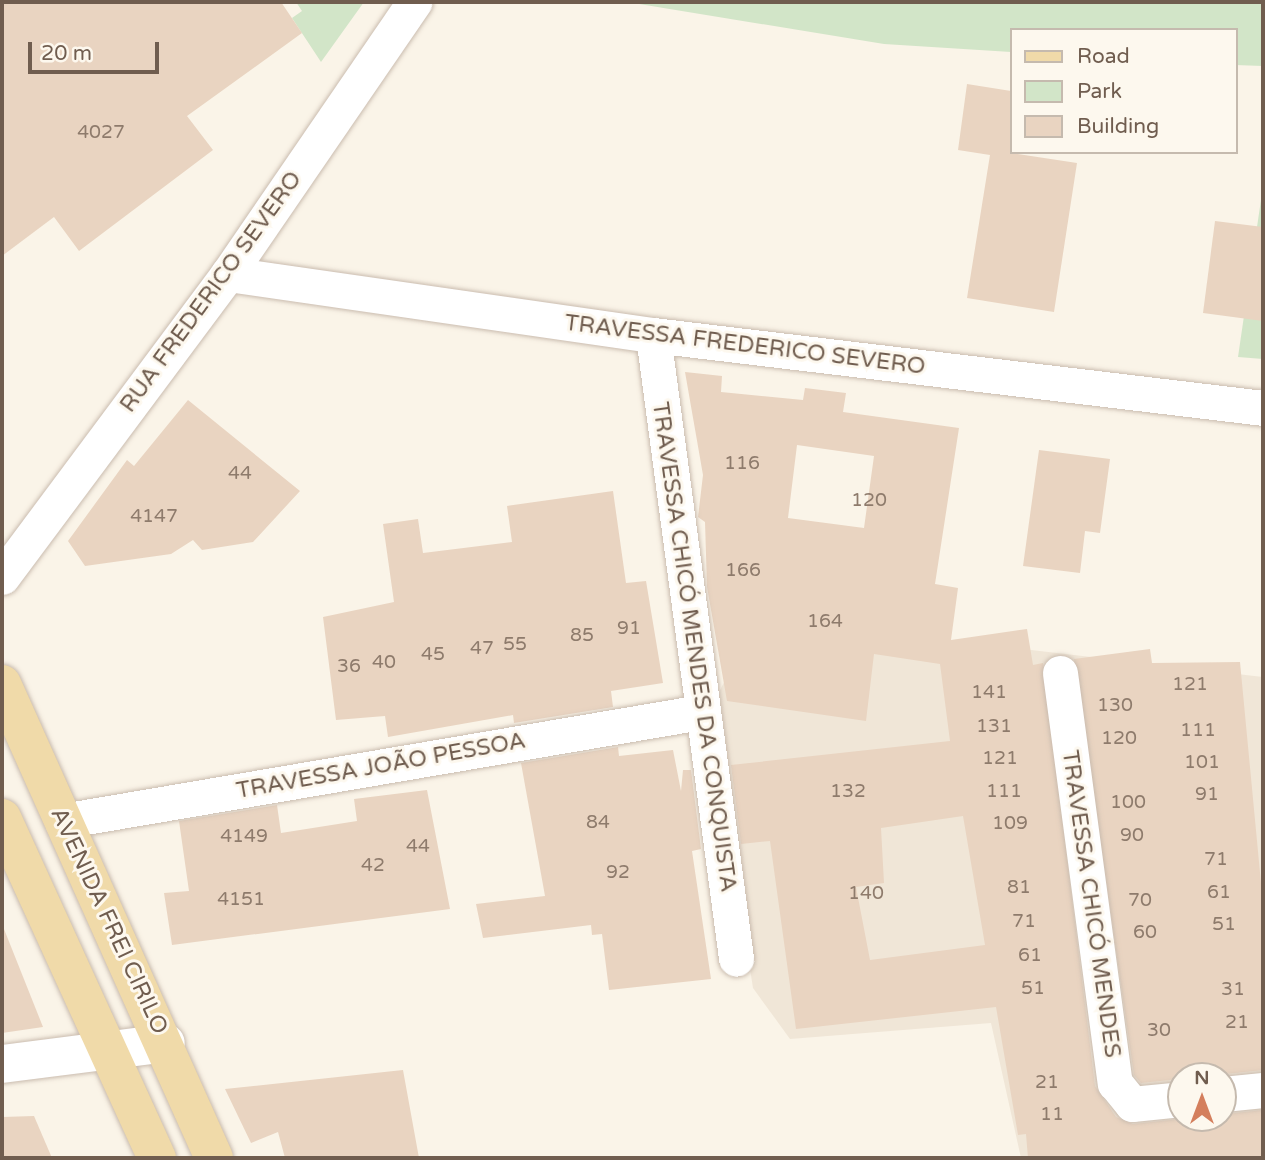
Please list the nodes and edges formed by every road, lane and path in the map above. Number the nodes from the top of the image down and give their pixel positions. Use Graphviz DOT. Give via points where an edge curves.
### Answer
graph roads {
  1 [pos="414,2"];
  2 [pos="228,274"];
  3 [pos="653,335"];
  4 [pos="1263,408"];
  5 [pos="2,577"];
  6 [pos="1060,673"];
  7 [pos="2,684"];
  8 [pos="701,712"];
  9 [pos="2,818"];
  10 [pos="61,821"];
  11 [pos="736,958"];
  12 [pos="166,1043"];
  13 [pos="107,1054"];
  14 [pos="2,1064"];
  15 [pos="1263,1090"];
  16 [pos="1237,1093"];
  17 [pos="1167,1100"];
  18 [pos="158,1158"];
  19 [pos="214,1158"];
  1 -- 2 [label="street, RUA FREDERICO SEVERO"];
  2 -- 3 [label="street, TRAVESSA FREDERICO SEVERO"];
  2 -- 5 [label="street, RUA FREDERICO SEVERO"];
  3 -- 4 [label="street, TRAVESSA FREDERICO SEVERO"];
  3 -- 8 [label="street, TRAVESSA CHICÓ MENDES DA CONQUISTA"];
  6 -- 17 [label="street, TRAVESSA CHICÓ MENDES" via="1115,1083 1125,1101"];
  7 -- 10 [label="main road, AVENIDA FREI CIRILO"];
  8 -- 10 [label="street, TRAVESSA JOÃO PESSOA"];
  8 -- 11 [label="street, TRAVESSA CHICÓ MENDES DA CONQUISTA"];
  9 -- 13 [label="main road"];
  10 -- 12 [label="main road, AVENIDA FREI CIRILO"];
  12 -- 13 [label="street"];
  12 -- 19 [label="main road, AVENIDA FREI CIRILO"];
  13 -- 14 [label="street"];
  13 -- 18 [label="main road"];
  15 -- 16 [label="street"];
}
